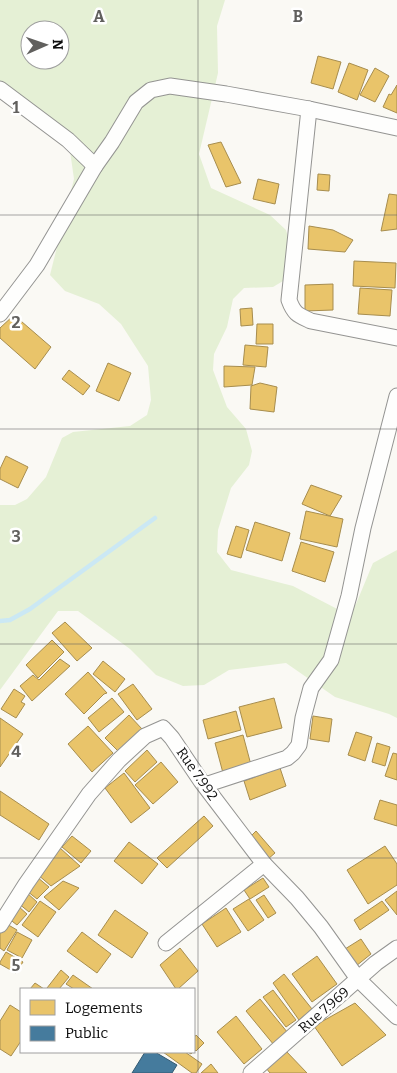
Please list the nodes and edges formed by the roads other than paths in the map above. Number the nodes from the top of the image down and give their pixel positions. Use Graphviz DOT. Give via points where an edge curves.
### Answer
graph roads {
  1 [pos="0,89"];
  2 [pos="309,109"];
  3 [pos="397,128"];
  4 [pos="95,166"];
  5 [pos="0,314"];
  6 [pos="397,338"];
  7 [pos="397,396"];
  8 [pos="205,785"];
  9 [pos="264,864"];
  10 [pos="0,925"];
  11 [pos="166,943"];
  12 [pos="397,948"];
  13 [pos="358,979"];
  14 [pos="397,1017"];
  15 [pos="251,1073"];
  1 -- 4 [label="street" via="68,140"];
  2 -- 3 [label="street"];
  2 -- 4 [label="street" via="170,86 151,90 136,102"];
  2 -- 6 [label="street" via="289,300 293,311 311,321"];
  4 -- 5 [label="street" via="37,264"];
  7 -- 8 [label="street" via="349,596 331,660 311,688 299,745 288,758"];
  8 -- 9 [label="street, Rue 7.992"];
  8 -- 10 [label="street, Rue 7.992" via="163,728 145,736 89,794"];
  9 -- 11 [label="street"];
  9 -- 13 [label="street, Rue 7.992" via="321,927"];
  12 -- 13 [label="street, Rue 7.969"];
  13 -- 14 [label="street, Rue 7.992"];
  13 -- 15 [label="street, Rue 7.969"];
}
